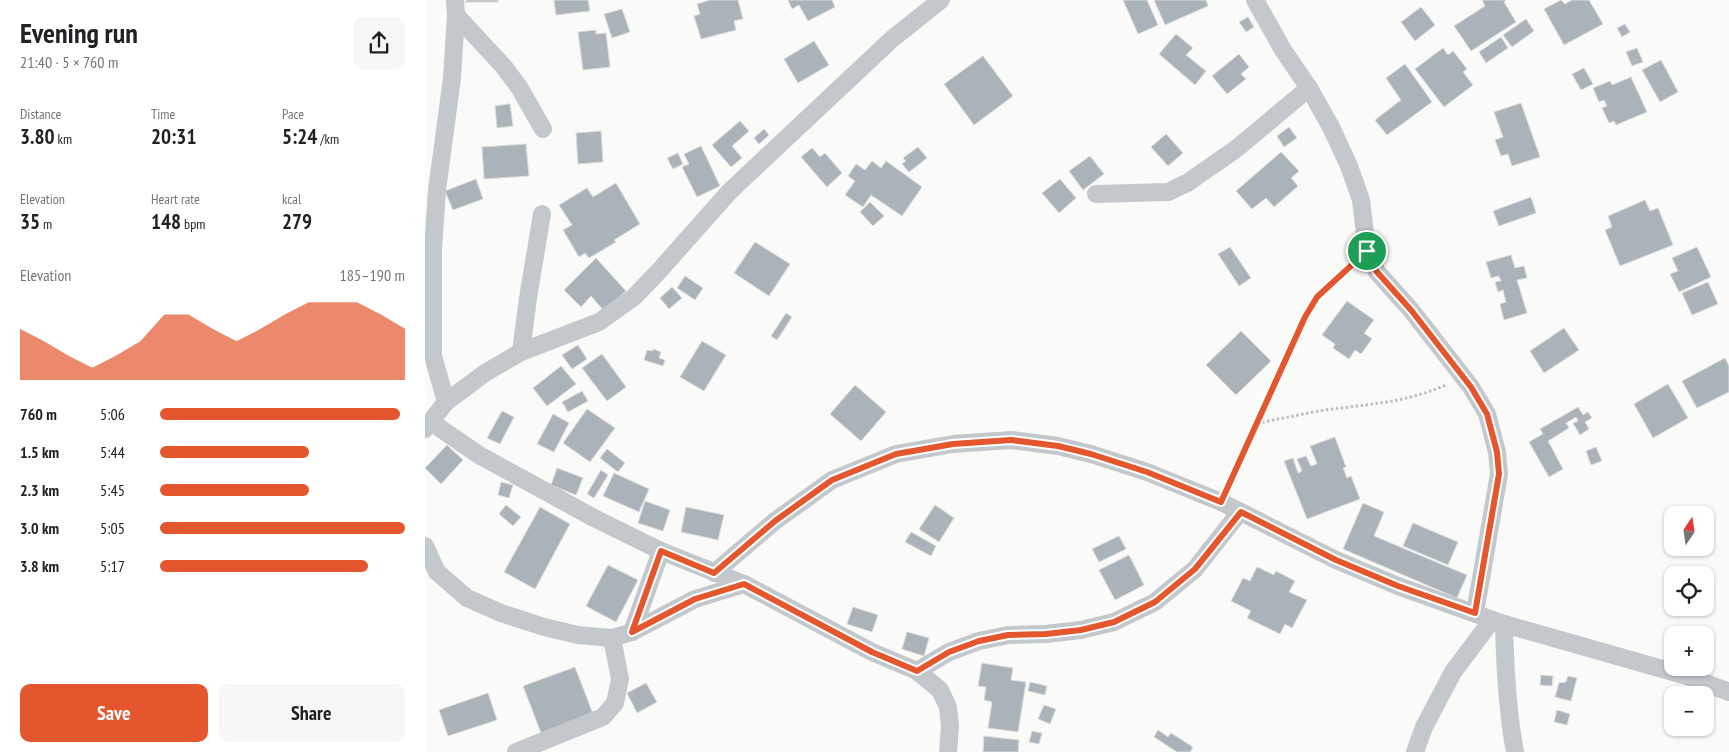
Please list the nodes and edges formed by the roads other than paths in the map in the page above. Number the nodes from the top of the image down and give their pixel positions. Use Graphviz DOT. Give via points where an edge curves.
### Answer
graph roads {
  1 [pos="941,0"];
  2 [pos="1255,0"];
  3 [pos="455,8"];
  4 [pos="1309,88"];
  5 [pos="543,129"];
  6 [pos="1096,194"];
  7 [pos="542,214"];
  8 [pos="521,352"];
  9 [pos="446,402"];
  10 [pos="428,426"];
  11 [pos="1241,512"];
  12 [pos="425,546"];
  13 [pos="661,551"];
  14 [pos="714,573"];
  15 [pos="431,574"];
  16 [pos="744,584"];
  17 [pos="1475,613"];
  18 [pos="1498,622"];
  19 [pos="632,632"];
  20 [pos="613,638"];
  21 [pos="917,671"];
  22 [pos="1729,692"];
  23 [pos="516,752"];
  24 [pos="948,752"];
  25 [pos="1415,752"];
  26 [pos="1515,752"];
  1 -- 8 [label="street" via="892,39 730,191 634,297 599,322"];
  2 -- 4 [label="street"];
  3 -- 5 [label="street" via="519,87"];
  3 -- 9 [label="street" via="452,78 437,190 433,249 433,356"];
  4 -- 6 [label="street" via="1236,149 1187,183 1168,192"];
  4 -- 17 [label="street" via="1349,166 1361,200 1367,251 1377,272 1471,387 1487,414 1499,474"];
  7 -- 8 [label="street"];
  8 -- 9 [label="street"];
  9 -- 10 [label="street"];
  10 -- 13 [label="street" via="594,518"];
  11 -- 14 [label="street" via="1147,472 1058,446 1011,440 953,444 896,454 832,480 775,521"];
  11 -- 17 [label="street" via="1345,564"];
  11 -- 21 [label="street" via="1195,569 1155,602 1114,622 1081,630 1008,635 979,641 949,652"];
  12 -- 15 [label="street"];
  13 -- 14 [label="street"];
  13 -- 19 [label="street"];
  14 -- 16 [label="street"];
  15 -- 20 [label="street" via="467,598 501,613 578,635"];
  16 -- 19 [label="street" via="695,599"];
  16 -- 21 [label="street" via="872,652"];
  17 -- 18 [label="street"];
  18 -- 22 [label="street" via="1687,676"];
  18 -- 25 [label="street" via="1453,672 1424,727"];
  18 -- 26 [label="street"];
  19 -- 20 [label="street"];
  20 -- 23 [label="street" via="620,679 615,703 603,717"];
  21 -- 24 [label="street" via="940,690 948,706"];
}
